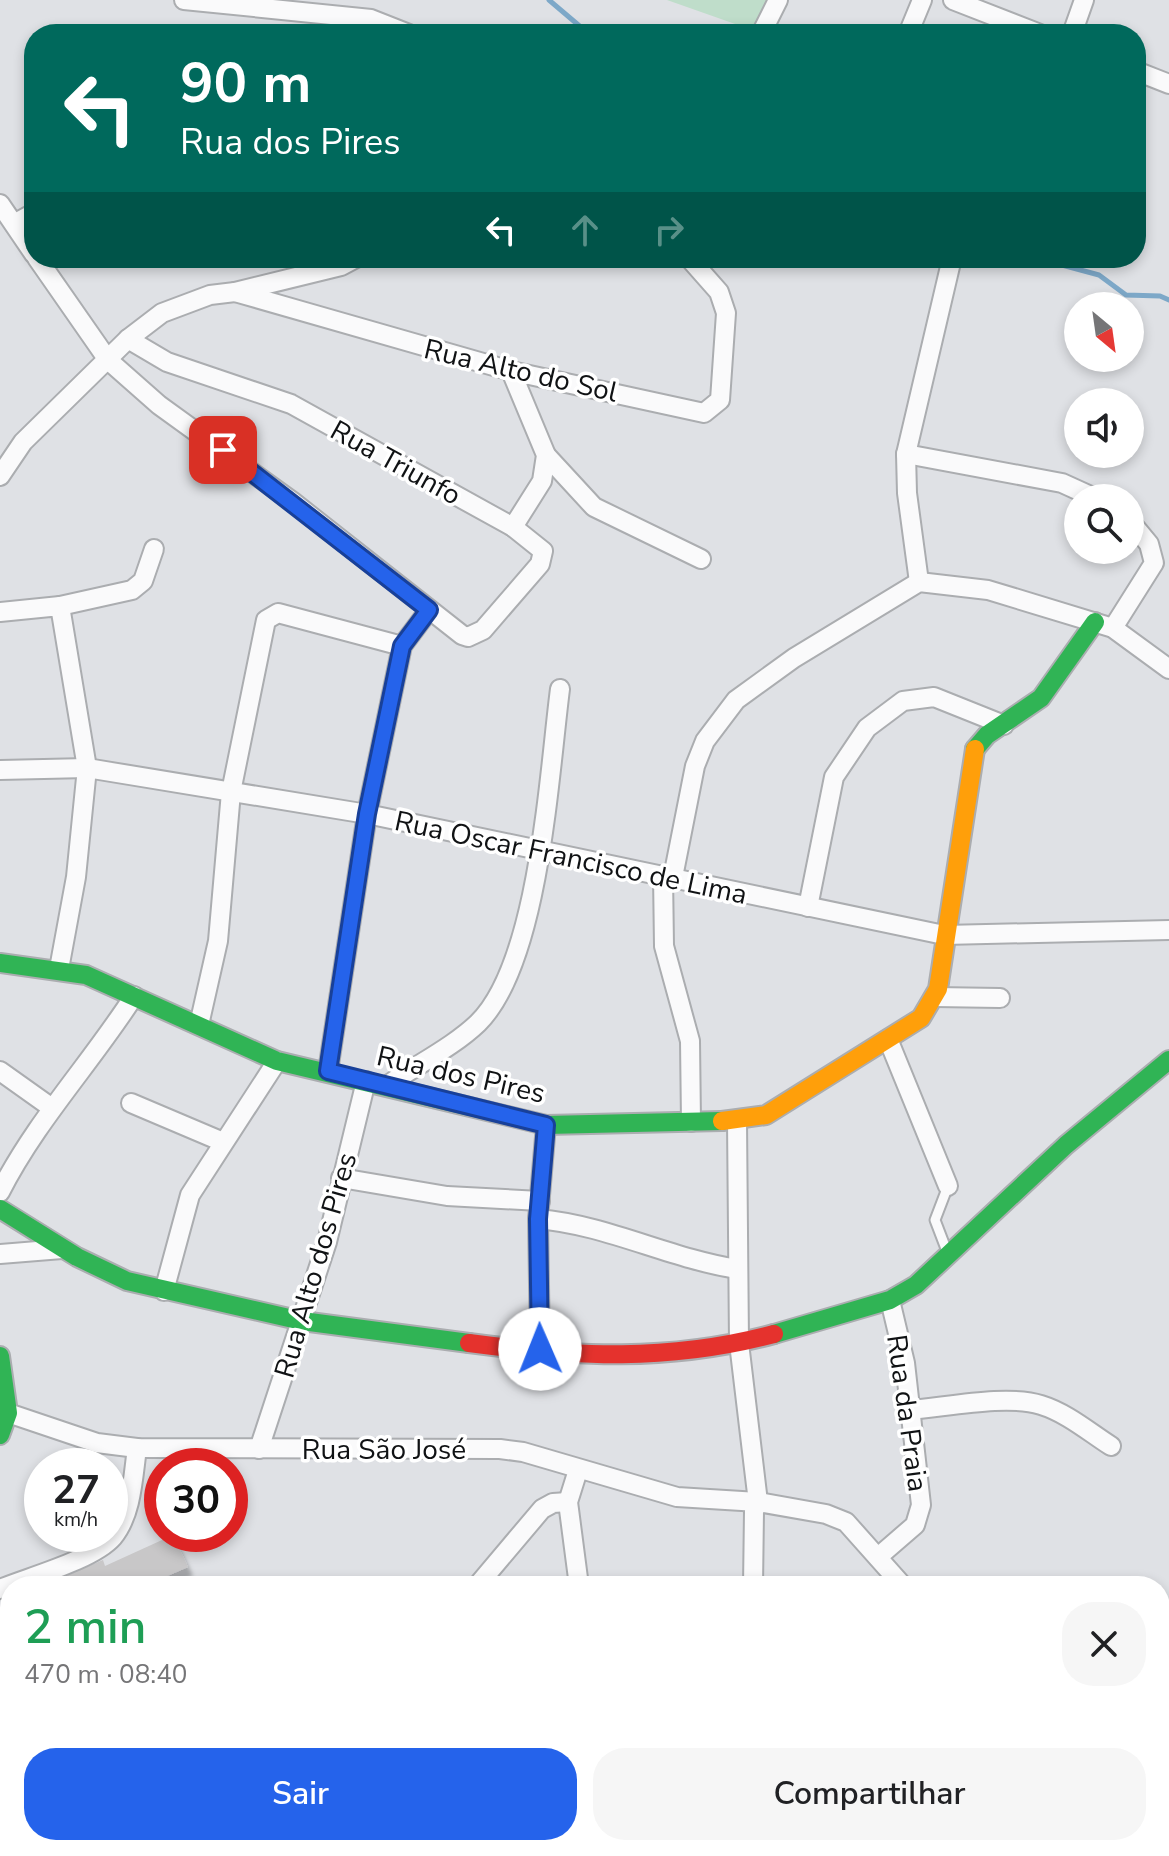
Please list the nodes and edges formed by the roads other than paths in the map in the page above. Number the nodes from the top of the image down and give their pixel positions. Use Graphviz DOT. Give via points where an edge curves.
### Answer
graph roads {
  1 [pos="184,0"];
  2 [pos="778,0"];
  3 [pos="922,0"];
  4 [pos="953,0"];
  5 [pos="1084,0"];
  6 [pos="384,24"];
  7 [pos="766,24"];
  8 [pos="912,24"];
  9 [pos="1007,24"];
  10 [pos="1076,24"];
  11 [pos="1146,75"];
  12 [pos="1169,84"];
  13 [pos="0,204"];
  14 [pos="24,218"];
  15 [pos="14,224"];
  16 [pos="24,239"];
  17 [pos="44,268"];
  18 [pos="333,268"];
  19 [pos="698,268"];
  20 [pos="949,268"];
  21 [pos="235,292"];
  22 [pos="128,339"];
  23 [pos="108,360"];
  24 [pos="511,371"];
  25 [pos="906,454"];
  26 [pos="546,455"];
  27 [pos="0,476"];
  28 [pos="1064,484"];
  29 [pos="513,527"];
  30 [pos="1144,541"];
  31 [pos="154,549"];
  32 [pos="701,559"];
  33 [pos="1169,575"];
  34 [pos="1146,579"];
  35 [pos="919,582"];
  36 [pos="60,606"];
  37 [pos="429,610"];
  38 [pos="0,612"];
  39 [pos="1104,625"];
  40 [pos="402,646"];
  41 [pos="1169,669"];
  42 [pos="560,689"];
  43 [pos="1004,725"];
  44 [pos="87,768"];
  45 [pos="0,770"];
  46 [pos="231,792"];
  47 [pos="367,814"];
  48 [pos="540,851"];
  49 [pos="668,876"];
  50 [pos="808,907"];
  51 [pos="1169,930"];
  52 [pos="944,935"];
  53 [pos="0,963"];
  54 [pos="59,969"];
  55 [pos="134,996"];
  56 [pos="935,997"];
  57 [pos="1000,998"];
  58 [pos="199,1025"];
  59 [pos="888,1039"];
  60 [pos="1169,1060"];
  61 [pos="277,1061"];
  62 [pos="0,1071"];
  63 [pos="328,1071"];
  64 [pos="366,1081"];
  65 [pos="388,1085"];
  66 [pos="131,1103"];
  67 [pos="52,1108"];
  68 [pos="737,1121"];
  69 [pos="691,1122"];
  70 [pos="546,1125"];
  71 [pos="223,1142"];
  72 [pos="341,1178"];
  73 [pos="948,1186"];
  74 [pos="0,1192"];
  75 [pos="0,1209"];
  76 [pos="539,1210"];
  77 [pos="62,1249"];
  78 [pos="0,1254"];
  79 [pos="949,1256"];
  80 [pos="737,1269"];
  81 [pos="164,1291"];
  82 [pos="890,1300"];
  83 [pos="302,1321"];
  84 [pos="739,1343"];
  85 [pos="540,1349"];
  86 [pos="0,1356"];
  87 [pos="911,1410"];
  88 [pos="8,1413"];
  89 [pos="0,1435"];
  90 [pos="1111,1446"];
  91 [pos="137,1448"];
  92 [pos="259,1449"];
  93 [pos="578,1470"];
  94 [pos="568,1502"];
  95 [pos="758,1502"];
  96 [pos="878,1557"];
  97 [pos="32,1576"];
  98 [pos="485,1576"];
  99 [pos="578,1576"];
  100 [pos="753,1576"];
  101 [pos="894,1576"];
  1 -- 6 [label="street"];
  2 -- 7 [label="street"];
  3 -- 8 [label="street"];
  4 -- 9 [label="street"];
  5 -- 10 [label="street"];
  11 -- 12 [label="street"];
  13 -- 15 [label="street"];
  14 -- 15 [label="street"];
  15 -- 16 [label="street"];
  17 -- 23 [label="street"];
  18 -- 21 [label="street"];
  19 -- 24 [label="street, Rua Alto do Sol" via="719,292 726,313 720,400 704,413"];
  20 -- 25 [label="street"];
  21 -- 22 [label="street" via="185,302"];
  21 -- 24 [label="street, Rua Alto do Sol"];
  22 -- 23 [label="street"];
  22 -- 29 [label="street, Rua Triunfo" via="167,362 291,404"];
  23 -- 27 [label="street" via="23,442"];
  23 -- 37 [label="street" via="159,405"];
  24 -- 26 [label="street"];
  25 -- 28 [label="street"];
  25 -- 35 [label="street"];
  26 -- 29 [label="street" via="542,481"];
  26 -- 32 [label="street" via="594,507"];
  29 -- 37 [label="street, Rua Triunfo" via="538,545 543,558 483,630 462,635"];
  30 -- 34 [label="street" via="1154,563"];
  31 -- 36 [label="street" via="143,581 132,590"];
  33 -- 34 [label="street"];
  34 -- 39 [label="street"];
  35 -- 39 [label="street" via="988,590"];
  35 -- 49 [label="street" via="794,658 728,710 705,741 695,766"];
  36 -- 38 [label="street"];
  36 -- 44 [label="street"];
  37 -- 40 [label="street"];
  39 -- 41 [label="street"];
  39 -- 43 [label="street" via="1042,696"];
  40 -- 46 [label="street" via="272,615 262,631"];
  40 -- 47 [label="street"];
  42 -- 48 [label="street"];
  43 -- 50 [label="street" via="934,697 903,701 867,728 834,777"];
  43 -- 52 [label="street" via="985,734 973,751"];
  44 -- 45 [label="street, Rua Oscar Francisco de Lima"];
  44 -- 46 [label="street, Rua Oscar Francisco de Lima"];
  44 -- 54 [label="street" via="76,877"];
  46 -- 47 [label="street, Rua Oscar Francisco de Lima"];
  46 -- 58 [label="street" via="218,941"];
  47 -- 48 [label="street, Rua Oscar Francisco de Lima"];
  47 -- 63 [label="street"];
  48 -- 49 [label="street, Rua Oscar Francisco de Lima"];
  48 -- 65 [label="street" via="518,946 491,1007 477,1024"];
  49 -- 50 [label="street, Rua Oscar Francisco de Lima"];
  49 -- 69 [label="street" via="664,946 690,1041"];
  50 -- 52 [label="street, Rua Oscar Francisco de Lima"];
  51 -- 52 [label="street, Rua Oscar Francisco de Lima"];
  52 -- 56 [label="street"];
  53 -- 54 [label="street, Rua dos Pires"];
  54 -- 55 [label="street, Rua dos Pires"];
  55 -- 58 [label="street, Rua dos Pires"];
  55 -- 67 [label="street"];
  56 -- 57 [label="street"];
  56 -- 59 [label="street, Rua dos Pires" via="921,1018"];
  58 -- 61 [label="street, Rua dos Pires"];
  59 -- 68 [label="street, Rua dos Pires" via="790,1103"];
  59 -- 73 [label="street"];
  60 -- 79 [label="street" via="1066,1145"];
  61 -- 63 [label="street, Rua dos Pires"];
  61 -- 71 [label="street"];
  62 -- 67 [label="street"];
  63 -- 64 [label="street, Rua dos Pires"];
  64 -- 65 [label="street, Rua dos Pires"];
  64 -- 72 [label="street, Rua Alto dos Pires"];
  65 -- 70 [label="street, Rua dos Pires"];
  66 -- 71 [label="street"];
  67 -- 74 [label="street"];
  68 -- 69 [label="street, Rua dos Pires"];
  68 -- 80 [label="street"];
  69 -- 70 [label="street, Rua dos Pires"];
  70 -- 76 [label="street"];
  71 -- 81 [label="street" via="190,1195"];
  72 -- 76 [label="street"];
  72 -- 83 [label="street, Rua Alto dos Pires"];
  73 -- 79 [label="lane" via="935,1220"];
  75 -- 77 [label="street"];
  76 -- 80 [label="street" via="690,1261"];
  76 -- 85 [label="street"];
  77 -- 78 [label="street"];
  77 -- 81 [label="street" via="127,1281"];
  79 -- 82 [label="street"];
  80 -- 84 [label="street"];
  81 -- 83 [label="street"];
  82 -- 84 [label="street"];
  82 -- 87 [label="street, Rua da Praia"];
  83 -- 85 [label="street"];
  83 -- 92 [label="street, Rua Alto dos Pires"];
  84 -- 85 [label="street" via="637,1357"];
  84 -- 95 [label="street"];
  86 -- 88 [label="street"];
  87 -- 90 [label="street" via="1038,1404"];
  87 -- 96 [label="street, Rua da Praia" via="919,1518"];
  88 -- 89 [label="street"];
  88 -- 91 [label="street, Rua São José" via="97,1443"];
  91 -- 92 [label="street, Rua São José"];
  91 -- 97 [label="street" via="130,1497 113,1537 90,1553"];
  92 -- 93 [label="street, Rua São José" via="500,1449"];
  93 -- 94 [label="street"];
  93 -- 95 [label="street, Rua São José" via="677,1497"];
  94 -- 98 [label="street" via="542,1509"];
  94 -- 99 [label="street"];
  95 -- 96 [label="street, Rua São José" via="846,1522"];
  95 -- 100 [label="street"];
  96 -- 101 [label="street, Rua São José"];
}
